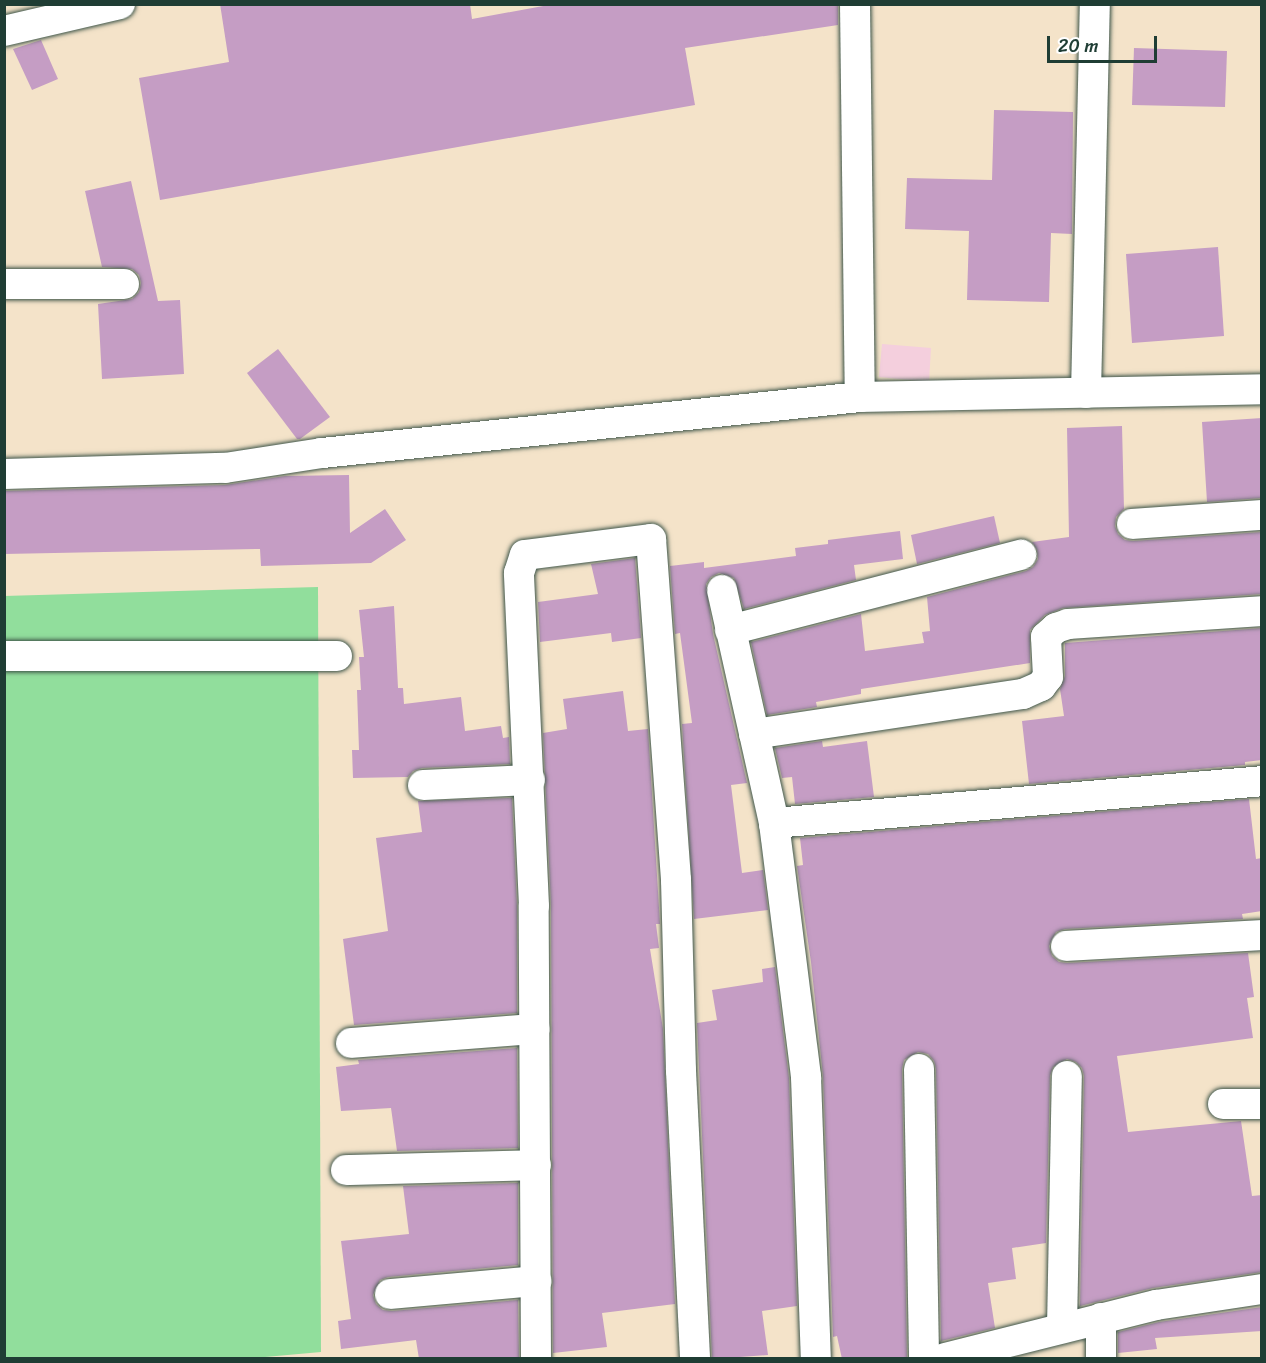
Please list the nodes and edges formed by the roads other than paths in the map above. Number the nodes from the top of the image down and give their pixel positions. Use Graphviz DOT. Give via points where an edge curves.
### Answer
graph roads {
  1 [pos="855,4"];
  2 [pos="1095,4"];
  3 [pos="116,5"];
  4 [pos="4,31"];
  5 [pos="4,284"];
  6 [pos="123,284"];
  7 [pos="1262,389"];
  8 [pos="1086,393"];
  9 [pos="860,398"];
  10 [pos="4,474"];
  11 [pos="1262,515"];
  12 [pos="1132,524"];
  13 [pos="1021,555"];
  14 [pos="722,590"];
  15 [pos="1262,611"];
  16 [pos="730,630"];
  17 [pos="4,656"];
  18 [pos="337,656"];
  19 [pos="753,734"];
  20 [pos="530,780"];
  21 [pos="1262,781"];
  22 [pos="423,785"];
  23 [pos="774,823"];
  24 [pos="1262,935"];
  25 [pos="1066,946"];
  26 [pos="534,1029"];
  27 [pos="351,1043"];
  28 [pos="919,1069"];
  29 [pos="1067,1076"];
  30 [pos="1223,1104"];
  31 [pos="1262,1104"];
  32 [pos="536,1165"];
  33 [pos="346,1170"];
  34 [pos="536,1281"];
  35 [pos="1262,1289"];
  36 [pos="390,1294"];
  37 [pos="1101,1318"];
  38 [pos="1062,1328"];
  39 [pos="940,1358"];
  40 [pos="536,1359"];
  41 [pos="695,1359"];
  42 [pos="816,1359"];
  43 [pos="1101,1359"];
  1 -- 9 [label="street"];
  2 -- 8 [label="street"];
  3 -- 4 [label="street"];
  5 -- 6 [label="street"];
  7 -- 8 [label="street"];
  8 -- 9 [label="street"];
  9 -- 10 [label="street" via="322,453 225,468"];
  11 -- 12 [label="street"];
  13 -- 16 [label="street"];
  14 -- 16 [label="street"];
  15 -- 19 [label="street" via="1068,624 1046,637 1048,677 1041,686 1023,694"];
  16 -- 19 [label="street"];
  17 -- 18 [label="street"];
  19 -- 23 [label="street"];
  20 -- 22 [label="street"];
  20 -- 26 [label="street"];
  20 -- 41 [label="street" via="519,573 525,555 651,539 676,880"];
  21 -- 23 [label="street"];
  23 -- 42 [label="street" via="806,1077"];
  24 -- 25 [label="street"];
  26 -- 27 [label="street"];
  26 -- 32 [label="street"];
  28 -- 39 [label="street"];
  29 -- 38 [label="street"];
  30 -- 31 [label="street"];
  32 -- 33 [label="street"];
  32 -- 34 [label="street"];
  34 -- 36 [label="street"];
  34 -- 40 [label="street"];
  35 -- 37 [label="street" via="1156,1305"];
  37 -- 38 [label="street"];
  37 -- 43 [label="street"];
  38 -- 39 [label="street"];
}
